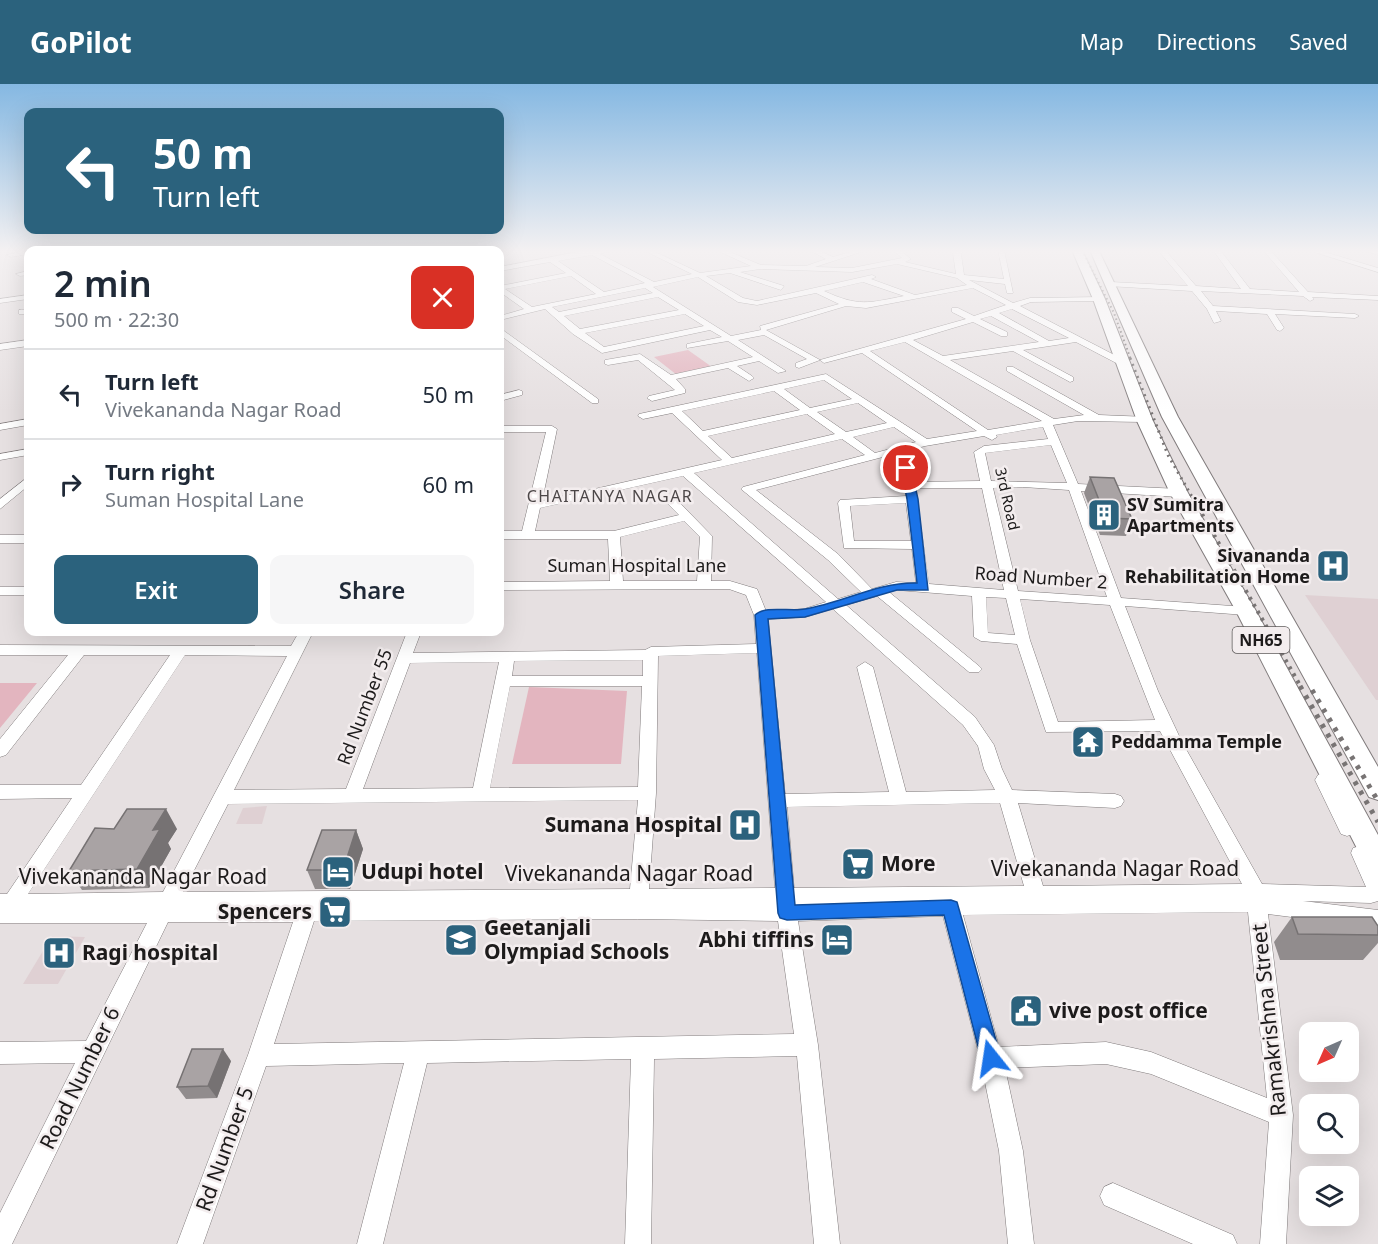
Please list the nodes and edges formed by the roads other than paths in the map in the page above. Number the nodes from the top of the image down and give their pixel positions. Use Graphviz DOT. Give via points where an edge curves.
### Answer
graph roads {
  1 [pos="522,304"];
  2 [pos="555,304"];
  3 [pos="610,304"];
  4 [pos="675,304"];
  5 [pos="846,304"];
  6 [pos="847,304"];
  7 [pos="875,304"];
  8 [pos="1016,304"];
  9 [pos="1102,304"];
  10 [pos="1120,304"];
  11 [pos="1208,304"];
  12 [pos="1315,304"];
  13 [pos="1013,305"];
  14 [pos="546,306"];
  15 [pos="1211,308"];
  16 [pos="529,309"];
  17 [pos="955,310"];
  18 [pos="685,311"];
  19 [pos="1269,311"];
  20 [pos="991,312"];
  21 [pos="1324,314"];
  22 [pos="556,315"];
  23 [pos="1355,316"];
  24 [pos="504,317"];
  25 [pos="975,319"];
  26 [pos="1217,321"];
  27 [pos="1332,323"];
  28 [pos="711,327"];
  29 [pos="1280,328"];
  30 [pos="576,332"];
  31 [pos="504,334"];
  32 [pos="1004,334"];
  33 [pos="728,338"];
  34 [pos="906,339"];
  35 [pos="1075,340"];
  36 [pos="1046,343"];
  37 [pos="24,344"];
  38 [pos="690,346"];
  39 [pos="0,348"];
  40 [pos="1013,348"];
  41 [pos="863,350"];
  42 [pos="761,358"];
  43 [pos="941,359"];
  44 [pos="824,360"];
  45 [pos="608,362"];
  46 [pos="1123,363"];
  47 [pos="730,365"];
  48 [pos="799,365"];
  49 [pos="1010,369"];
  50 [pos="782,371"];
  51 [pos="826,377"];
  52 [pos="669,378"];
  53 [pos="749,378"];
  54 [pos="1070,379"];
  55 [pos="776,388"];
  56 [pos="519,393"];
  57 [pos="504,397"];
  58 [pos="652,398"];
  59 [pos="859,400"];
  60 [pos="595,401"];
  61 [pos="674,409"];
  62 [pos="807,411"];
  63 [pos="643,416"];
  64 [pos="1097,418"];
  65 [pos="1144,420"];
  66 [pos="1049,422"];
  67 [pos="24,423"];
  68 [pos="895,424"];
  69 [pos="1175,425"];
  70 [pos="0,427"];
  71 [pos="504,429"];
  72 [pos="702,434"];
  73 [pos="989,434"];
  74 [pos="845,436"];
  75 [pos="1055,441"];
  76 [pos="925,443"];
  77 [pos="1001,447"];
  78 [pos="24,453"];
  79 [pos="873,456"];
  80 [pos="0,457"];
  81 [pos="731,463"];
  82 [pos="906,468"];
  83 [pos="687,473"];
  84 [pos="986,483"];
  85 [pos="24,484"];
  86 [pos="910,485"];
  87 [pos="1074,488"];
  88 [pos="1179,493"];
  89 [pos="24,498"];
  90 [pos="913,499"];
  91 [pos="4,501"];
  92 [pos="672,502"];
  93 [pos="534,506"];
  94 [pos="687,517"];
  95 [pos="528,534"];
  96 [pos="504,535"];
  97 [pos="614,535"];
  98 [pos="0,539"];
  99 [pos="24,539"];
  100 [pos="918,545"];
  101 [pos="617,585"];
  102 [pos="704,585"];
  103 [pos="504,586"];
  104 [pos="924,587"];
  105 [pos="0,591"];
  106 [pos="24,591"];
  107 [pos="979,592"];
  108 [pos="875,593"];
  109 [pos="1012,595"];
  110 [pos="1114,601"];
  111 [pos="836,606"];
  112 [pos="1246,611"];
  113 [pos="761,615"];
  114 [pos="304,636"];
  115 [pos="413,636"];
  116 [pos="1023,640"];
  117 [pos="764,648"];
  118 [pos="0,650"];
  119 [pos="80,650"];
  120 [pos="181,650"];
  121 [pos="296,651"];
  122 [pos="651,655"];
  123 [pos="508,656"];
  124 [pos="406,658"];
  125 [pos="865,667"];
  126 [pos="974,669"];
  127 [pos="503,681"];
  128 [pos="650,681"];
  129 [pos="1166,725"];
  130 [pos="0,751"];
  131 [pos="1332,775"];
  132 [pos="1378,790"];
  133 [pos="87,791"];
  134 [pos="0,792"];
  135 [pos="647,793"];
  136 [pos="480,795"];
  137 [pos="352,796"];
  138 [pos="1006,796"];
  139 [pos="223,797"];
  140 [pos="899,798"];
  141 [pos="777,801"];
  142 [pos="1115,801"];
  143 [pos="1378,862"];
  144 [pos="1036,893"];
  145 [pos="639,898"];
  146 [pos="1256,898"];
  147 [pos="786,905"];
  148 [pos="4,906"];
  149 [pos="951,907"];
  150 [pos="165,908"];
  151 [pos="306,914"];
  152 [pos="1378,919"];
  153 [pos="807,1045"];
  154 [pos="643,1048"];
  155 [pos="418,1052"];
  156 [pos="0,1053"];
  157 [pos="92,1053"];
  158 [pos="259,1055"];
  159 [pos="991,1058"];
  160 [pos="1281,1115"];
  161 [pos="1113,1196"];
  162 [pos="0,1241"];
  163 [pos="190,1244"];
  164 [pos="370,1244"];
  165 [pos="638,1244"];
  166 [pos="827,1244"];
  167 [pos="1021,1244"];
  168 [pos="1224,1244"];
  169 [pos="1273,1244"];
  1 -- 16 [label="street"];
  2 -- 14 [label="street"];
  3 -- 22 [label="street"];
  4 -- 18 [label="street"];
  5 -- 44 [label="street" via="764,328"];
  6 -- 7 [label="street"];
  8 -- 13 [label="street"];
  9 -- 46 [label="highway, NH65"];
  10 -- 69 [label="highway, NH65"];
  11 -- 15 [label="street"];
  12 -- 21 [label="street"];
  13 -- 20 [label="street"];
  13 -- 35 [label="street"];
  14 -- 16 [label="street"];
  14 -- 22 [label="street"];
  15 -- 19 [label="street"];
  15 -- 26 [label="street"];
  16 -- 24 [label="street"];
  17 -- 25 [label="street"];
  18 -- 28 [label="street"];
  18 -- 30 [label="street"];
  19 -- 21 [label="street"];
  19 -- 29 [label="street"];
  20 -- 25 [label="street"];
  20 -- 36 [label="street"];
  21 -- 23 [label="street"];
  21 -- 27 [label="street"];
  22 -- 30 [label="street"];
  25 -- 32 [label="street"];
  25 -- 34 [label="street"];
  28 -- 30 [label="street" via="607,350 598,349"];
  28 -- 33 [label="street"];
  31 -- 60 [label="street"];
  33 -- 38 [label="street"];
  33 -- 42 [label="street"];
  33 -- 48 [label="street" via="768,333 815,360"];
  34 -- 41 [label="street"];
  34 -- 43 [label="street"];
  35 -- 36 [label="street"];
  35 -- 46 [label="street"];
  36 -- 40 [label="street"];
  37 -- 39 [label="street"];
  40 -- 43 [label="street"];
  40 -- 54 [label="street"];
  41 -- 44 [label="street"];
  41 -- 73 [label="street"];
  42 -- 47 [label="street"];
  42 -- 50 [label="street"];
  43 -- 66 [label="street"];
  44 -- 51 [label="street" via="815,369"];
  45 -- 52 [label="street" via="642,358"];
  46 -- 65 [label="highway, NH65"];
  47 -- 52 [label="street"];
  47 -- 53 [label="street"];
  49 -- 64 [label="street"];
  51 -- 55 [label="street"];
  51 -- 59 [label="street"];
  52 -- 58 [label="street" via="682,391"];
  55 -- 61 [label="street"];
  55 -- 62 [label="street"];
  56 -- 57 [label="street"];
  59 -- 62 [label="street"];
  59 -- 68 [label="street"];
  61 -- 63 [label="street"];
  61 -- 72 [label="street"];
  62 -- 72 [label="street"];
  62 -- 74 [label="street"];
  64 -- 65 [label="street"];
  64 -- 66 [label="street"];
  65 -- 69 [label="highway"];
  65 -- 88 [label="highway, NH65"];
  66 -- 73 [label="street"];
  66 -- 75 [label="street"];
  67 -- 70 [label="street"];
  68 -- 74 [label="street"];
  68 -- 76 [label="street"];
  69 -- 132 [label="highway, NH65"];
  71 -- 93 [label="street" via="552,429"];
  72 -- 81 [label="street"];
  73 -- 76 [label="street"];
  73 -- 77 [label="street"];
  74 -- 79 [label="street"];
  74 -- 81 [label="street"];
  75 -- 77 [label="street, 3rd Road"];
  75 -- 87 [label="street"];
  76 -- 79 [label="street"];
  77 -- 84 [label="street, 3rd Road" via="979,452"];
  78 -- 80 [label="street"];
  79 -- 108 [label="street" via="747,490"];
  81 -- 83 [label="street"];
  82 -- 86 [label="street"];
  83 -- 93 [label="street"];
  83 -- 111 [label="street"];
  84 -- 86 [label="street"];
  84 -- 87 [label="street"];
  84 -- 109 [label="street, 3rd Road"];
  85 -- 91 [label="street"];
  86 -- 90 [label="street"];
  87 -- 88 [label="street"];
  87 -- 110 [label="street"];
  88 -- 112 [label="highway, NH65"];
  89 -- 91 [label="street"];
  90 -- 100 [label="street"];
  90 -- 100 [label="street" via="844,502 847,534 849,545"];
  92 -- 94 [label="street"];
  93 -- 95 [label="street"];
  94 -- 97 [label="street"];
  94 -- 102 [label="street" via="706,536"];
  95 -- 96 [label="street"];
  95 -- 97 [label="street"];
  97 -- 101 [label="street"];
  98 -- 99 [label="street"];
  100 -- 104 [label="street"];
  101 -- 102 [label="street, Suman Hospital Lane"];
  101 -- 103 [label="street, Suman Hospital Lane"];
  102 -- 113 [label="street, Suman Hospital Lane" via="730,585 752,592"];
  104 -- 107 [label="street, Road Number 2"];
  104 -- 108 [label="street, Road Number 2" via="896,586"];
  105 -- 106 [label="street"];
  107 -- 109 [label="street, Road Number 2"];
  107 -- 116 [label="street" via="981,637"];
  108 -- 111 [label="street, Road Number 2"];
  108 -- 126 [label="street"];
  109 -- 110 [label="street, Road Number 2"];
  109 -- 116 [label="street, 3rd Road"];
  110 -- 112 [label="street, Road Number 2"];
  110 -- 129 [label="street"];
  111 -- 113 [label="street, Road Number 2" via="805,613"];
  111 -- 138 [label="street" via="969,721 986,745"];
  112 -- 131 [label="highway, NH65"];
  113 -- 117 [label="street, Suman Hospital Lane"];
  114 -- 121 [label="street, Road Number 6"];
  115 -- 124 [label="street, Rd Number 55"];
  116 -- 129 [label="street, 3rd Road" via="1052,728"];
  117 -- 122 [label="street"];
  117 -- 141 [label="street, Suman Hospital Lane"];
  118 -- 119 [label="street"];
  119 -- 120 [label="street"];
  119 -- 130 [label="street"];
  120 -- 121 [label="street"];
  120 -- 133 [label="street"];
  121 -- 139 [label="street, Road Number 6"];
  122 -- 123 [label="street"];
  122 -- 128 [label="street"];
  123 -- 124 [label="street"];
  123 -- 127 [label="street"];
  124 -- 137 [label="street, Rd Number 55"];
  125 -- 140 [label="street"];
  127 -- 128 [label="street"];
  127 -- 136 [label="street"];
  128 -- 135 [label="street"];
  129 -- 146 [label="street"];
  131 -- 143 [label="highway, NH65"];
  131 -- 146 [label="street, Vivekananda Nagar Road" via="1324,780 1327,790 1373,877 1376,886 1371,895"];
  133 -- 134 [label="street"];
  133 -- 148 [label="street"];
  135 -- 136 [label="street"];
  135 -- 145 [label="street"];
  136 -- 137 [label="street"];
  137 -- 139 [label="street"];
  138 -- 140 [label="street"];
  138 -- 142 [label="street"];
  138 -- 144 [label="street"];
  139 -- 150 [label="street, Road Number 6"];
  140 -- 141 [label="street"];
  141 -- 147 [label="street, Suman Hospital Lane"];
  144 -- 146 [label="street, Vivekananda Nagar Road"];
  144 -- 147 [label="street, Vivekananda Nagar Road"];
  145 -- 147 [label="street, Vivekananda Nagar Road"];
  145 -- 150 [label="street, Vivekananda Nagar Road"];
  146 -- 149 [label="street, Vivekananda Nagar Road"];
  146 -- 152 [label="street, Vivekananda Nagar Road"];
  146 -- 160 [label="street, Ramakrishna Street"];
  147 -- 149 [label="street, Vivekananda Nagar Road"];
  147 -- 151 [label="street, Vivekananda Nagar Road" via="638,911"];
  147 -- 153 [label="street, Suman Hospital Lane"];
  148 -- 150 [label="street, Vivekananda Nagar Road"];
  149 -- 159 [label="street"];
  150 -- 151 [label="street, Vivekananda Nagar Road"];
  150 -- 157 [label="street, Road Number 6"];
  151 -- 158 [label="street, Rd Number 5"];
  153 -- 154 [label="street"];
  153 -- 166 [label="street, Suman Hospital Lane"];
  154 -- 155 [label="street"];
  154 -- 165 [label="street"];
  155 -- 158 [label="street"];
  155 -- 164 [label="street"];
  156 -- 157 [label="street"];
  157 -- 162 [label="street, Road Number 6"];
  158 -- 163 [label="street, Rd Number 5"];
  159 -- 160 [label="street" via="1106,1053 1151,1063"];
  159 -- 167 [label="street" via="1011,1151"];
  160 -- 169 [label="street, Ramakrishna Street"];
  161 -- 168 [label="street"];
}
